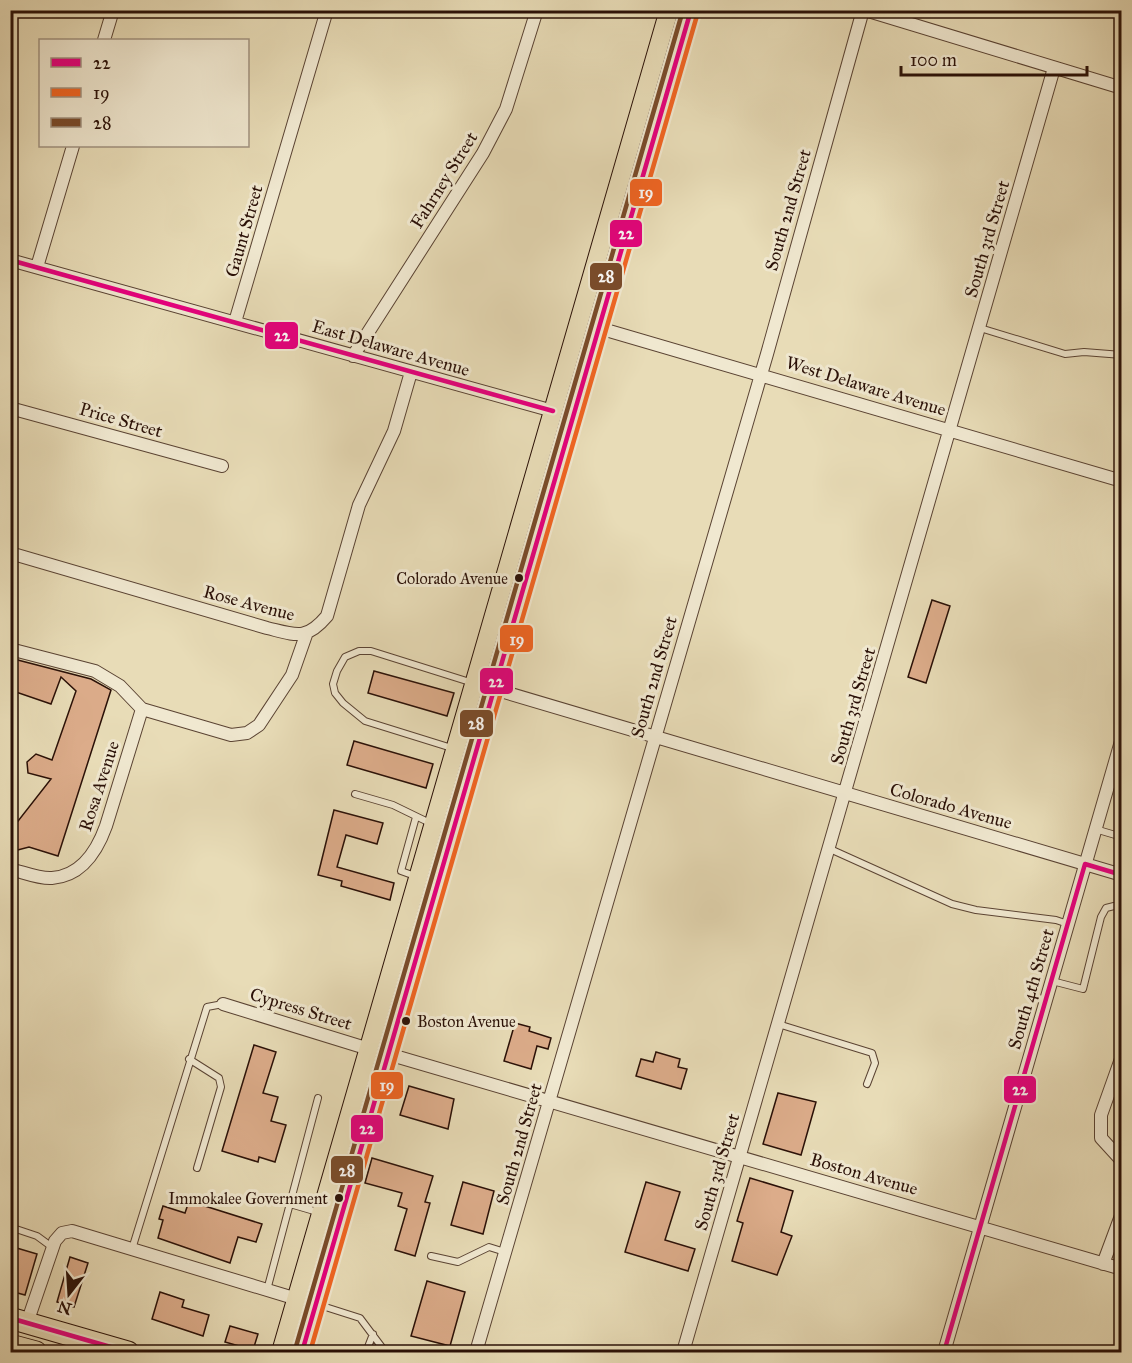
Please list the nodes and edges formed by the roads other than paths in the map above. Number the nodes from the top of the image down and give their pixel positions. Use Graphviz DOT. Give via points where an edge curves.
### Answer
graph roads {
  1 [pos="113,10"];
  2 [pos="327,10"];
  3 [pos="537,10"];
  4 [pos="669,10"];
  5 [pos="691,10"];
  6 [pos="864,10"];
  7 [pos="105,39"];
  8 [pos="1054,68"];
  9 [pos="1122,88"];
  10 [pos="73,147"];
  11 [pos="10,260"];
  12 [pos="37,267"];
  13 [pos="235,322"];
  14 [pos="579,322"];
  15 [pos="599,328"];
  16 [pos="979,328"];
  17 [pos="1122,355"];
  18 [pos="353,356"];
  19 [pos="411,372"];
  20 [pos="760,374"];
  21 [pos="10,408"];
  22 [pos="553,411"];
  23 [pos="571,417"];
  24 [pos="950,430"];
  25 [pos="222,466"];
  26 [pos="1122,482"];
  27 [pos="10,553"];
  28 [pos="306,635"];
  29 [pos="10,649"];
  30 [pos="474,684"];
  31 [pos="494,689"];
  32 [pos="142,710"];
  33 [pos="655,737"];
  34 [pos="1122,738"];
  35 [pos="455,749"];
  36 [pos="354,794"];
  37 [pos="846,794"];
  38 [pos="416,817"];
  39 [pos="434,825"];
  40 [pos="1095,829"];
  41 [pos="1122,837"];
  42 [pos="830,849"];
  43 [pos="1085,864"];
  44 [pos="10,869"];
  45 [pos="1122,875"];
  46 [pos="419,877"];
  47 [pos="1122,908"];
  48 [pos="1068,924"];
  49 [pos="1052,981"];
  50 [pos="223,1004"];
  51 [pos="778,1024"];
  52 [pos="369,1049"];
  53 [pos="388,1054"];
  54 [pos="1122,1056"];
  55 [pos="189,1059"];
  56 [pos="867,1084"];
  57 [pos="318,1098"];
  58 [pos="551,1101"];
  59 [pos="740,1157"];
  60 [pos="1122,1161"];
  61 [pos="197,1168"];
  62 [pos="290,1204"];
  63 [pos="1122,1213"];
  64 [pos="320,1218"];
  65 [pos="10,1227"];
  66 [pos="980,1228"];
  67 [pos="338,1229"];
  68 [pos="52,1247"];
  69 [pos="132,1249"];
  70 [pos="506,1252"];
  71 [pos="430,1256"];
  72 [pos="1103,1264"];
  73 [pos="1122,1269"];
  74 [pos="267,1290"];
  75 [pos="297,1299"];
  76 [pos="316,1304"];
  77 [pos="19,1321"];
  78 [pos="373,1334"];
  79 [pos="21,1350"];
  80 [pos="303,1350"];
  81 [pos="128,1353"];
  82 [pos="281,1353"];
  83 [pos="324,1353"];
  84 [pos="366,1353"];
  85 [pos="391,1353"];
  86 [pos="476,1353"];
  87 [pos="683,1353"];
  88 [pos="944,1353"];
  1 -- 7 [label="street"];
  2 -- 13 [label="street, Gaunt Street"];
  3 -- 18 [label="street, Fahrney Street" via="500,123"];
  4 -- 14 [label="main road"];
  5 -- 15 [label="main road"];
  6 -- 8 [label="street"];
  6 -- 20 [label="street, South 2nd Street"];
  8 -- 9 [label="street"];
  8 -- 16 [label="street, South 3rd Street"];
  10 -- 12 [label="street"];
  11 -- 12 [label="street, East Delaware Avenue"];
  12 -- 13 [label="street, East Delaware Avenue"];
  13 -- 18 [label="street, East Delaware Avenue"];
  14 -- 15 [label="main road"];
  14 -- 22 [label="main road"];
  15 -- 20 [label="street, West Delaware Avenue"];
  15 -- 23 [label="main road"];
  16 -- 17 [label="lane" via="1065,354"];
  16 -- 24 [label="street, South 3rd Street"];
  18 -- 19 [label="street, East Delaware Avenue"];
  19 -- 22 [label="street, East Delaware Avenue"];
  19 -- 28 [label="street, Rose Avenue" via="393,431 359,505 327,616"];
  20 -- 24 [label="street, West Delaware Avenue"];
  20 -- 33 [label="street, South 2nd Street"];
  21 -- 25 [label="street, Price Street"];
  22 -- 23 [label="main road"];
  22 -- 30 [label="main road"];
  23 -- 31 [label="main road"];
  24 -- 26 [label="street, West Delaware Avenue"];
  24 -- 37 [label="street, South 3rd Street"];
  27 -- 28 [label="street, Rose Avenue" via="267,628"];
  28 -- 32 [label="street" via="292,675 259,725 247,734 231,735"];
  29 -- 32 [label="street" via="95,671 120,686"];
  30 -- 31 [label="main road"];
  30 -- 35 [label="main road"];
  30 -- 35 [label="lane" via="371,651 359,651 345,657 333,684 335,693 365,721"];
  31 -- 33 [label="street, Colorado Avenue"];
  31 -- 53 [label="main road"];
  32 -- 44 [label="street, Rosa Avenue" via="106,826 90,859 74,872 52,878"];
  33 -- 37 [label="street, Colorado Avenue"];
  33 -- 58 [label="street, South 2nd Street"];
  34 -- 40 [label="street, South 4th Street"];
  35 -- 39 [label="main road"];
  36 -- 38 [label="lane" via="393,805"];
  37 -- 42 [label="street, South 3rd Street"];
  37 -- 43 [label="street, Colorado Avenue"];
  38 -- 39 [label="lane"];
  38 -- 46 [label="lane" via="401,871"];
  39 -- 46 [label="main road"];
  40 -- 41 [label="lane"];
  40 -- 43 [label="street, South 4th Street"];
  42 -- 48 [label="lane" via="952,904"];
  42 -- 51 [label="street, South 3rd Street"];
  43 -- 45 [label="street, Colorado Avenue"];
  43 -- 48 [label="street, South 4th Street"];
  46 -- 52 [label="main road"];
  47 -- 49 [label="lane" via="1106,908 1101,917 1083,989"];
  48 -- 49 [label="street, South 4th Street"];
  49 -- 66 [label="street, South 4th Street"];
  50 -- 52 [label="street, Cypress Street"];
  50 -- 55 [label="lane" via="207,1007"];
  51 -- 56 [label="lane" via="872,1053 875,1063"];
  51 -- 59 [label="street, South 3rd Street"];
  52 -- 53 [label="main road"];
  52 -- 64 [label="main road"];
  53 -- 58 [label="street, Boston Avenue"];
  53 -- 67 [label="main road"];
  54 -- 60 [label="street" via="1101,1115 1101,1137"];
  55 -- 61 [label="lane" via="219,1078 221,1087"];
  55 -- 69 [label="lane"];
  57 -- 62 [label="lane"];
  58 -- 59 [label="street, Boston Avenue"];
  58 -- 70 [label="street, South 2nd Street"];
  59 -- 66 [label="street, Boston Avenue"];
  59 -- 87 [label="street, South 3rd Street"];
  62 -- 64 [label="lane"];
  62 -- 74 [label="lane"];
  63 -- 72 [label="street"];
  64 -- 67 [label="main road"];
  64 -- 75 [label="main road"];
  65 -- 68 [label="lane" via="37,1236"];
  66 -- 72 [label="street, Boston Avenue"];
  66 -- 88 [label="street, South 4th Street"];
  67 -- 76 [label="main road"];
  68 -- 69 [label="street" via="62,1233 72,1231"];
  68 -- 77 [label="street"];
  69 -- 74 [label="street"];
  70 -- 71 [label="lane" via="489,1247 458,1262"];
  70 -- 86 [label="street, South 2nd Street"];
  72 -- 73 [label="street, Boston Avenue"];
  74 -- 75 [label="street"];
  75 -- 82 [label="main road"];
  76 -- 78 [label="lane" via="360,1318"];
  76 -- 80 [label="main road"];
  77 -- 79 [label="highway"];
  77 -- 81 [label="highway"];
  78 -- 84 [label="lane"];
  78 -- 85 [label="lane" via="384,1350"];
  80 -- 83 [label="lane"];
}
